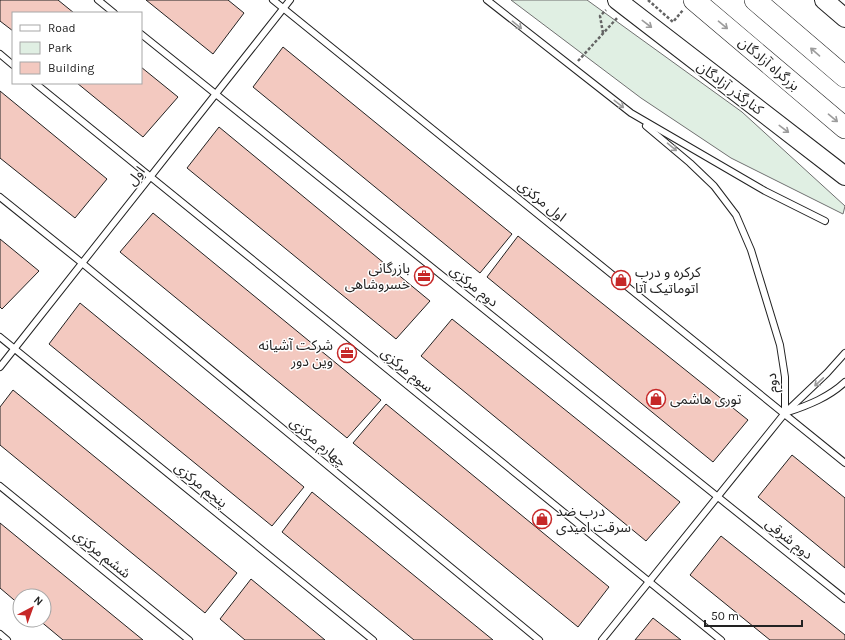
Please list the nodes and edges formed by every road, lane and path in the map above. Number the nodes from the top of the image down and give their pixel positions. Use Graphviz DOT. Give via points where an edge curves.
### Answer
graph roads {
  1 [pos="98,0"];
  2 [pos="273,0"];
  3 [pos="290,0"];
  4 [pos="486,0"];
  5 [pos="648,0"];
  6 [pos="756,0"];
  7 [pos="824,0"];
  8 [pos="690,3"];
  9 [pos="621,4"];
  10 [pos="284,8"];
  11 [pos="113,12"];
  12 [pos="600,16"];
  13 [pos="845,18"];
  14 [pos="603,33"];
  15 [pos="142,35"];
  16 [pos="0,54"];
  17 [pos="12,64"];
  18 [pos="572,68"];
  19 [pos="845,77"];
  20 [pos="36,84"];
  21 [pos="216,93"];
  22 [pos="631,113"];
  23 [pos="845,128"];
  24 [pos="822,159"];
  25 [pos="845,176"];
  26 [pos="150,177"];
  27 [pos="845,181"];
  28 [pos="0,197"];
  29 [pos="825,221"];
  30 [pos="82,263"];
  31 [pos="0,337"];
  32 [pos="14,349"];
  33 [pos="845,353"];
  34 [pos="0,367"];
  35 [pos="845,382"];
  36 [pos="785,413"];
  37 [pos="845,463"];
  38 [pos="0,486"];
  39 [pos="717,497"];
  40 [pos="649,582"];
  41 [pos="845,599"];
  42 [pos="0,634"];
  43 [pos="7,640"];
  44 [pos="189,640"];
  45 [pos="373,640"];
  46 [pos="539,640"];
  47 [pos="602,640"];
  48 [pos="721,640"];
  1 -- 11 [label="lane"];
  2 -- 10 [label="lane, اول مرکزی"];
  3 -- 10 [label="lane, اول"];
  4 -- 18 [label="lane, one-way"];
  5 -- 8 [label="path" via="673,22"];
  19 -- 6 [label="highway, one-way"];
  7 -- 13 [label="main road"];
  8 -- 23 [label="highway, بزرگراه آزادگان, one-way"];
  9 -- 14 [label="path"];
  9 -- 24 [label="main road, کنارگذر آزادگان, one-way"];
  10 -- 21 [label="lane, اول"];
  10 -- 36 [label="lane, اول مرکزی"];
  12 -- 14 [label="path"];
  14 -- 18 [label="path"];
  15 -- 21 [label="lane, دوم مرکزی"];
  16 -- 17 [label="lane"];
  18 -- 22 [label="lane, one-way"];
  20 -- 26 [label="lane, سوم مرکزی"];
  21 -- 26 [label="lane, اول"];
  21 -- 39 [label="lane, دوم مرکزی"];
  22 -- 29 [label="lane" via="765,191"];
  22 -- 36 [label="lane, دوم, one-way" via="714,186 736,215 751,250 780,345 786,377"];
  24 -- 25 [label="main road, کنارگذر آزادگان"];
  24 -- 27 [label="lane"];
  26 -- 30 [label="lane, اول"];
  26 -- 40 [label="lane, سوم مرکزی"];
  28 -- 30 [label="lane, چهارم مرکزی"];
  30 -- 32 [label="lane, اول"];
  30 -- 46 [label="lane, چهارم مرکزی"];
  31 -- 32 [label="lane, پنجم مرکزی"];
  32 -- 34 [label="lane, اول"];
  32 -- 45 [label="lane, پنجم مرکزی"];
  33 -- 36 [label="lane, one-way"];
  35 -- 36 [label="lane" via="838,389 811,404"];
  36 -- 37 [label="lane, اول مرکزی"];
  36 -- 39 [label="lane, دوم"];
  38 -- 44 [label="lane, ششم مرکزی"];
  39 -- 40 [label="lane, دوم"];
  39 -- 41 [label="lane, دوم شرقی"];
  40 -- 47 [label="lane, دوم"];
  40 -- 48 [label="lane, سوم مرکزی"];
  42 -- 43 [label="lane"];
}
